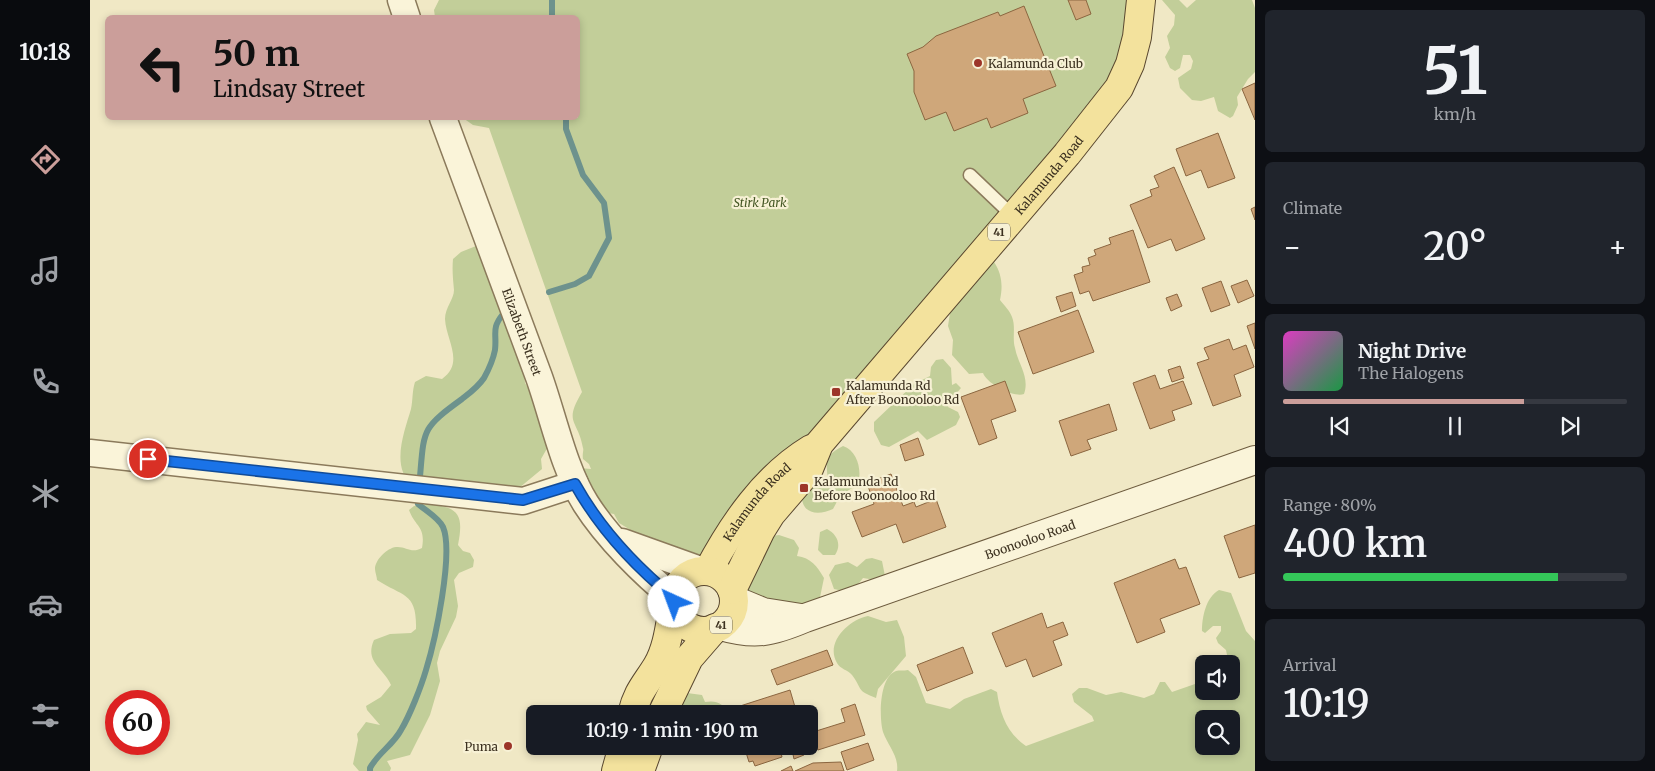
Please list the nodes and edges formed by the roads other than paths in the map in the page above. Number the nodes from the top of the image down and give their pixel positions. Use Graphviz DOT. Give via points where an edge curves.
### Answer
graph roads {
  1 [pos="401,0"];
  2 [pos="1141,0"];
  3 [pos="406,15"];
  4 [pos="444,120"];
  5 [pos="970,175"];
  6 [pos="1013,216"];
  7 [pos="819,444"];
  8 [pos="90,453"];
  9 [pos="1255,460"];
  10 [pos="575,484"];
  11 [pos="614,538"];
  12 [pos="705,571"];
  13 [pos="733,595"];
  14 [pos="674,600"];
  15 [pos="805,618"];
  16 [pos="718,627"];
  17 [pos="634,705"];
  18 [pos="666,705"];
  19 [pos="620,755"];
  20 [pos="646,755"];
  21 [pos="616,771"];
  22 [pos="640,771"];
  1 -- 3 [label="street"];
  2 -- 6 [label="main road, Kalamunda Road / 41" via="1137,37 1119,88"];
  4 -- 10 [label="street, Elizabeth Street" via="540,379"];
  5 -- 6 [label="lane"];
  6 -- 7 [label="main road, Kalamunda Road / 41"];
  7 -- 12 [label="main road, Kalamunda Road / 41" via="795,459 759,495 729,531"];
  7 -- 13 [label="main road, Kalamunda Road / 41" via="808,472 761,530"];
  8 -- 10 [label="street" via="513,500 539,497"];
  9 -- 15 [label="street, Boonooloo Road"];
  10 -- 11 [label="street, Elizabeth Street" via="587,505"];
  11 -- 12 [label="street, Elizabeth Street" via="656,556"];
  11 -- 14 [label="street, Elizabeth Street"];
  12 -- 13 [label="main road" via="725,579"];
  12 -- 14 [label="main road" via="694,572 681,582"];
  13 -- 15 [label="street, Boonooloo Road" via="763,612"];
  13 -- 16 [label="main road, 41" via="728,619"];
  14 -- 16 [label="main road, 41" via="681,620 688,626 706,631"];
  14 -- 17 [label="main road" via="664,650"];
  15 -- 16 [label="street, Boonooloo Road" via="776,631 754,633"];
  16 -- 18 [label="main road, 41" via="689,658"];
  19 -- 21 [label="main road"];
  20 -- 22 [label="main road"];
}
